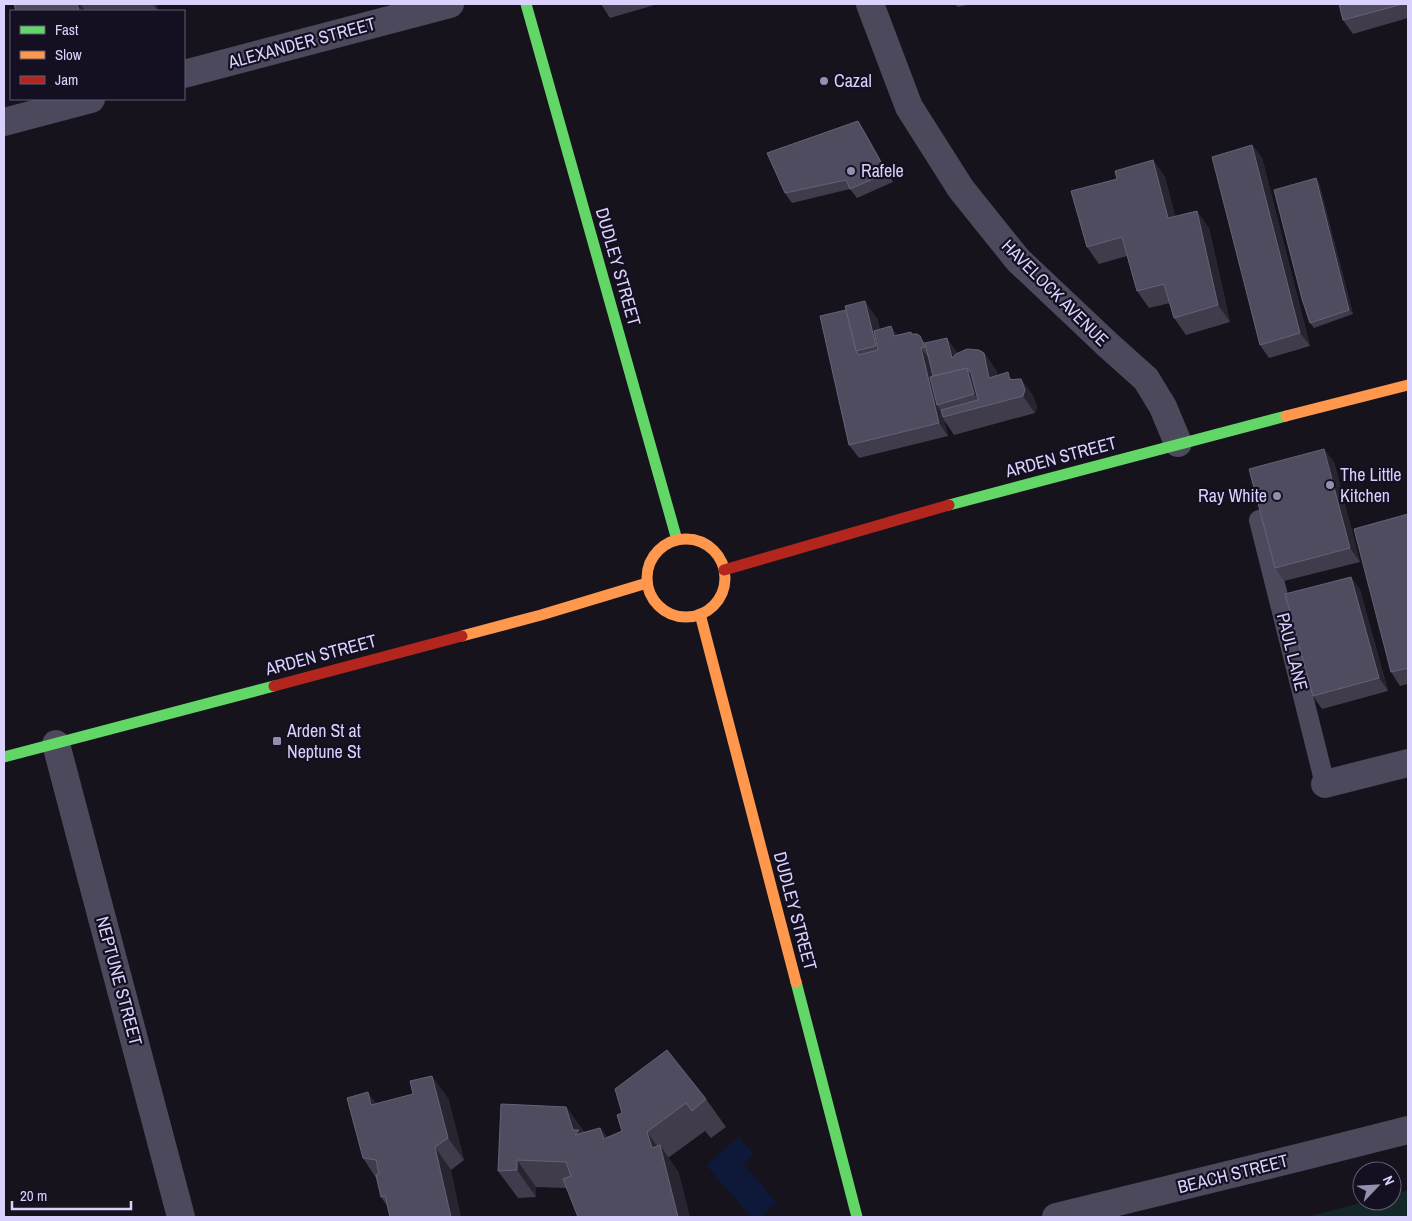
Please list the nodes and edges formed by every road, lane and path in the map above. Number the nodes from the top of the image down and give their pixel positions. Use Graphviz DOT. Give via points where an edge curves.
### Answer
graph roads {
  1 [pos="450,4"];
  2 [pos="526,4"];
  3 [pos="870,4"];
  4 [pos="185,74"];
  5 [pos="87,100"];
  6 [pos="4,122"];
  7 [pos="1408,385"];
  8 [pos="1178,444"];
  9 [pos="1259,520"];
  10 [pos="676,540"];
  11 [pos="724,570"];
  12 [pos="647,583"];
  13 [pos="700,614"];
  14 [pos="56,744"];
  15 [pos="4,757"];
  16 [pos="1408,763"];
  17 [pos="1325,784"];
  18 [pos="1408,1130"];
  19 [pos="181,1217"];
  20 [pos="857,1217"];
  21 [pos="1056,1217"];
  1 -- 4 [label="street, ALEXANDER STREET"];
  2 -- 10 [label="main road, DUDLEY STREET"];
  3 -- 8 [label="street, HAVELOCK AVENUE" via="909,107 961,189 1018,260 1146,379 1163,407"];
  5 -- 6 [label="street"];
  7 -- 8 [label="main road, ARDEN STREET"];
  8 -- 11 [label="main road, ARDEN STREET" via="831,537"];
  9 -- 17 [label="lane, PAUL LANE"];
  10 -- 11 [label="main road" via="697,540 710,547"];
  10 -- 12 [label="main road" via="664,545 653,556"];
  11 -- 13 [label="main road" via="720,597"];
  12 -- 13 [label="main road" via="662,610 680,617"];
  12 -- 14 [label="main road, ARDEN STREET" via="541,615"];
  13 -- 20 [label="main road, DUDLEY STREET"];
  14 -- 15 [label="main road, ARDEN STREET"];
  14 -- 19 [label="street, NEPTUNE STREET"];
  16 -- 17 [label="street"];
  18 -- 21 [label="street, BEACH STREET"];
}
